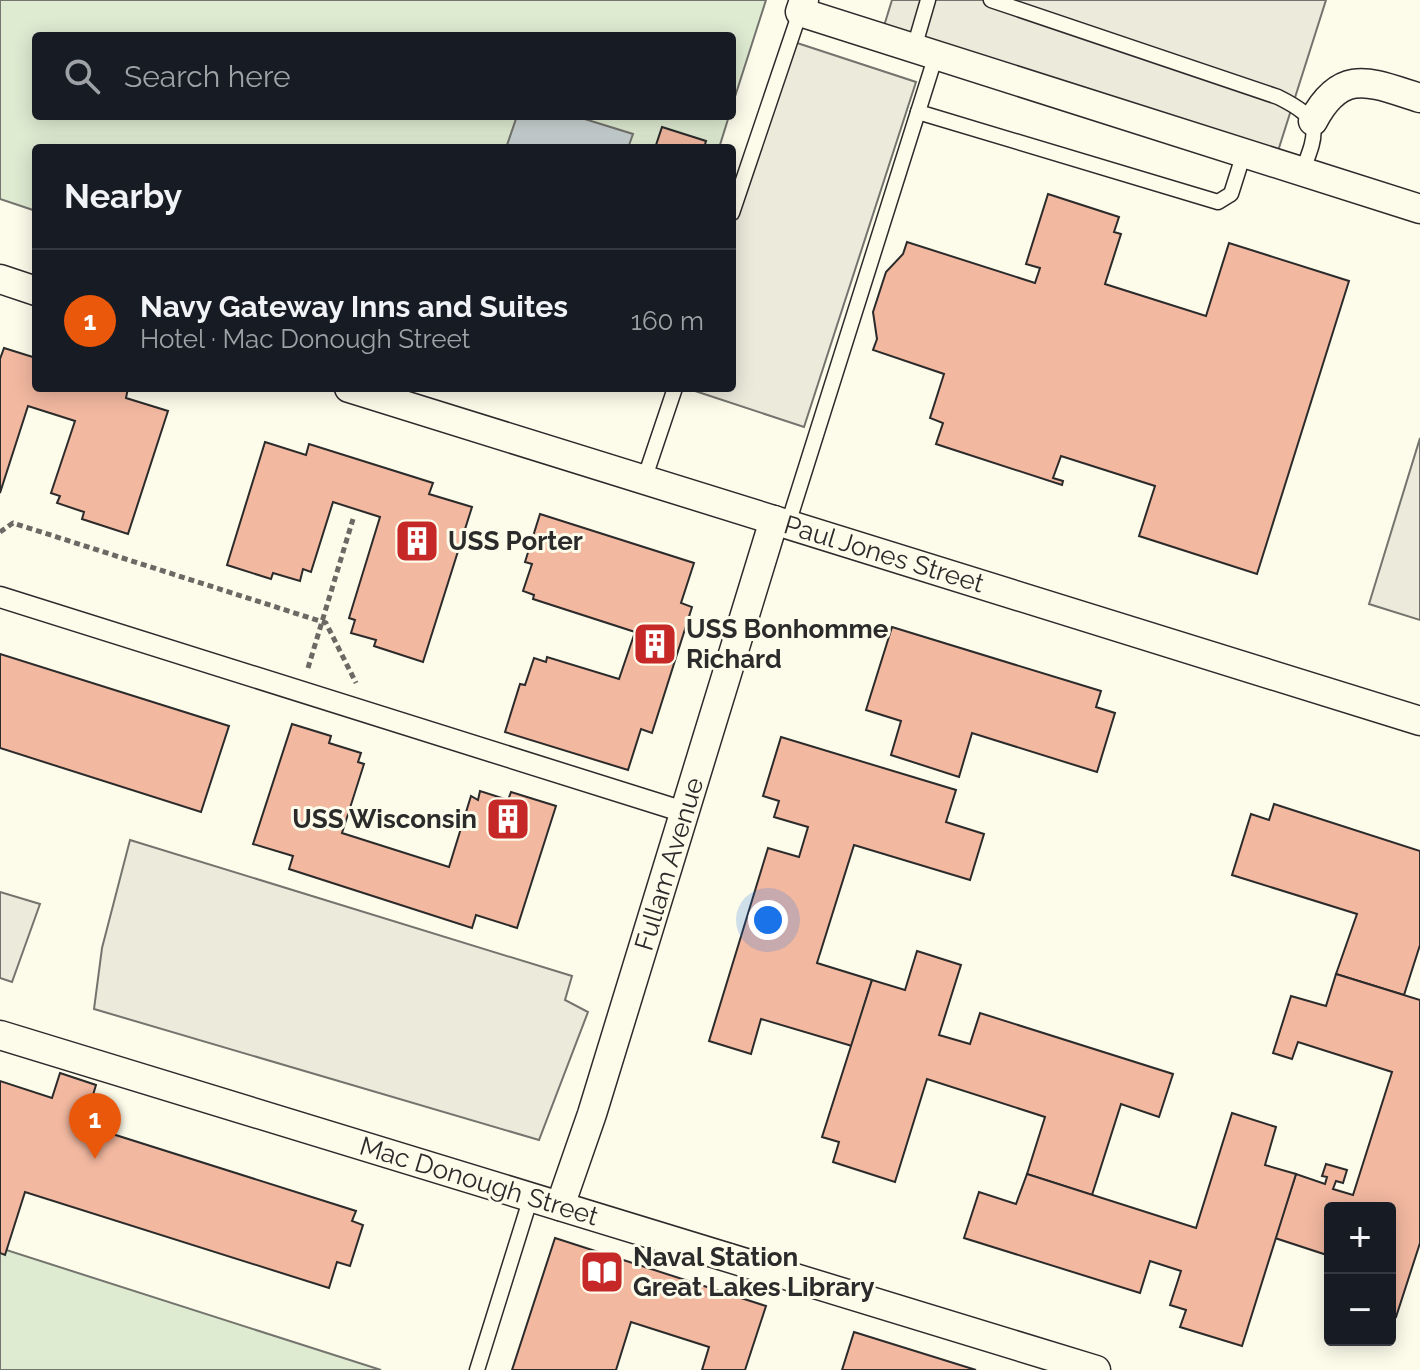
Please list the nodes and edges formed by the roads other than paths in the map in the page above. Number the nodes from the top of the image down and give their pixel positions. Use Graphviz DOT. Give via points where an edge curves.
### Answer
graph roads {
  1 [pos="928,0"];
  2 [pos="991,0"];
  3 [pos="802,6"];
  4 [pos="925,51"];
  5 [pos="1420,98"];
  6 [pos="918,112"];
  7 [pos="1313,121"];
  8 [pos="1244,153"];
  9 [pos="1302,172"];
  10 [pos="736,201"];
  11 [pos="1420,209"];
  12 [pos="0,279"];
  13 [pos="32,290"];
  14 [pos="362,392"];
  15 [pos="674,392"];
  16 [pos="644,480"];
  17 [pos="781,522"];
  18 [pos="0,597"];
  19 [pos="1420,721"];
  20 [pos="684,812"];
  21 [pos="0,1035"];
  22 [pos="531,1197"];
  23 [pos="560,1206"];
  24 [pos="477,1370"];
  25 [pos="1096,1370"];
  1 -- 4 [label="lane"];
  2 -- 7 [label="lane" via="1278,97"];
  3 -- 4 [label="street"];
  3 -- 10 [label="lane"];
  4 -- 6 [label="lane"];
  4 -- 8 [label="street"];
  5 -- 7 [label="street" via="1365,81 1350,83 1326,97"];
  6 -- 8 [label="lane" via="1218,202 1231,194"];
  6 -- 17 [label="lane"];
  7 -- 9 [label="lane" via="1316,136"];
  8 -- 9 [label="street"];
  9 -- 11 [label="street"];
  12 -- 13 [label="street"];
  14 -- 16 [label="street, Paul Jones Street"];
  15 -- 16 [label="lane"];
  16 -- 17 [label="street, Paul Jones Street"];
  17 -- 19 [label="street, Paul Jones Street"];
  17 -- 20 [label="street, Fullam Avenue"];
  18 -- 20 [label="street"];
  20 -- 23 [label="street, Fullam Avenue"];
  21 -- 22 [label="street, Mac Donough Street"];
  22 -- 23 [label="street, Mac Donough Street"];
  22 -- 24 [label="lane"];
  23 -- 25 [label="street, Mac Donough Street"];
}
